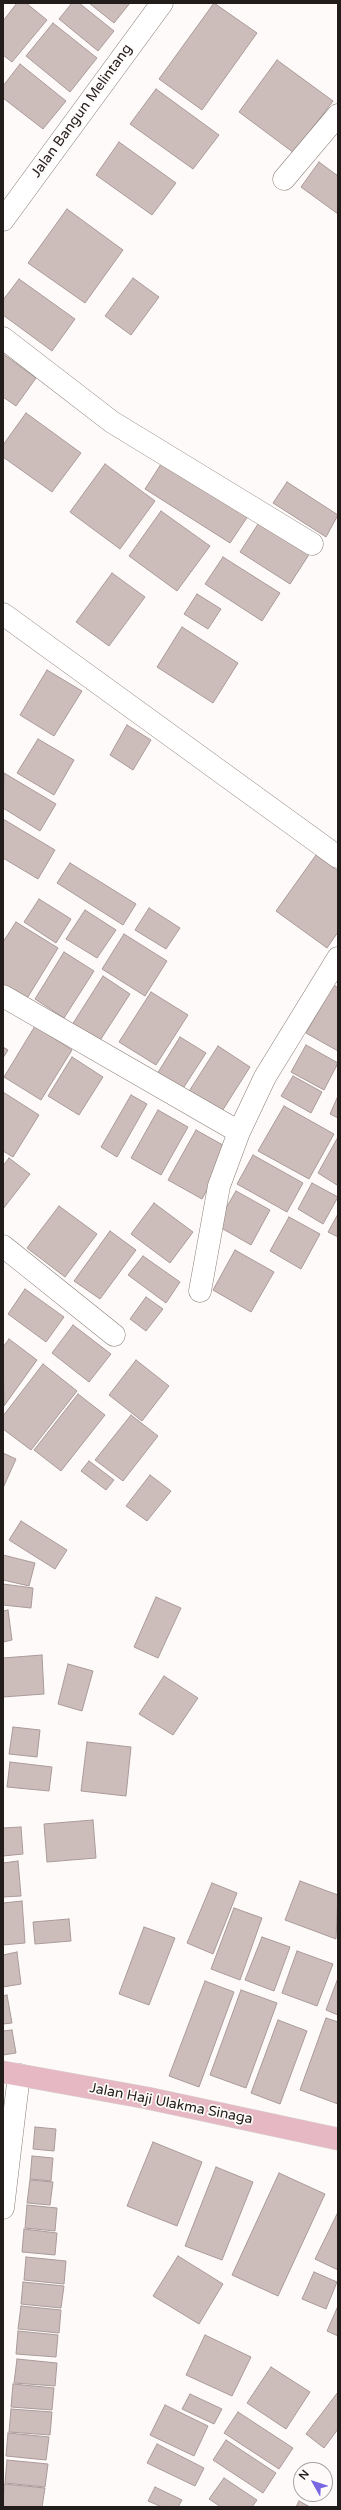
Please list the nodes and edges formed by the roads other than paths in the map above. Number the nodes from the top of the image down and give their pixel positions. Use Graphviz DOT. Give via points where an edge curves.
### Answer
graph roads {
  1 [pos="162,3"];
  2 [pos="338,114"];
  3 [pos="284,179"];
  4 [pos="3,220"];
  5 [pos="3,338"];
  6 [pos="312,544"];
  7 [pos="3,614"];
  8 [pos="338,857"];
  9 [pos="338,958"];
  10 [pos="3,996"];
  11 [pos="239,1132"];
  12 [pos="3,1246"];
  13 [pos="200,1291"];
  14 [pos="114,1335"];
  15 [pos="11,2074"];
  16 [pos="338,2139"];
  17 [pos="3,2208"];
  1 -- 4 [label="street, Jalan Bangun Melintang"];
  2 -- 3 [label="street"];
  5 -- 6 [label="street" via="112,422"];
  7 -- 8 [label="street"];
  9 -- 11 [label="street" via="265,1077"];
  10 -- 11 [label="street"];
  11 -- 13 [label="street" via="218,1186"];
  12 -- 14 [label="street"];
  15 -- 16 [label="main road, Jalan Haji Ulakma Sinaga" via="147,2098"];
  15 -- 17 [label="street"];
}
